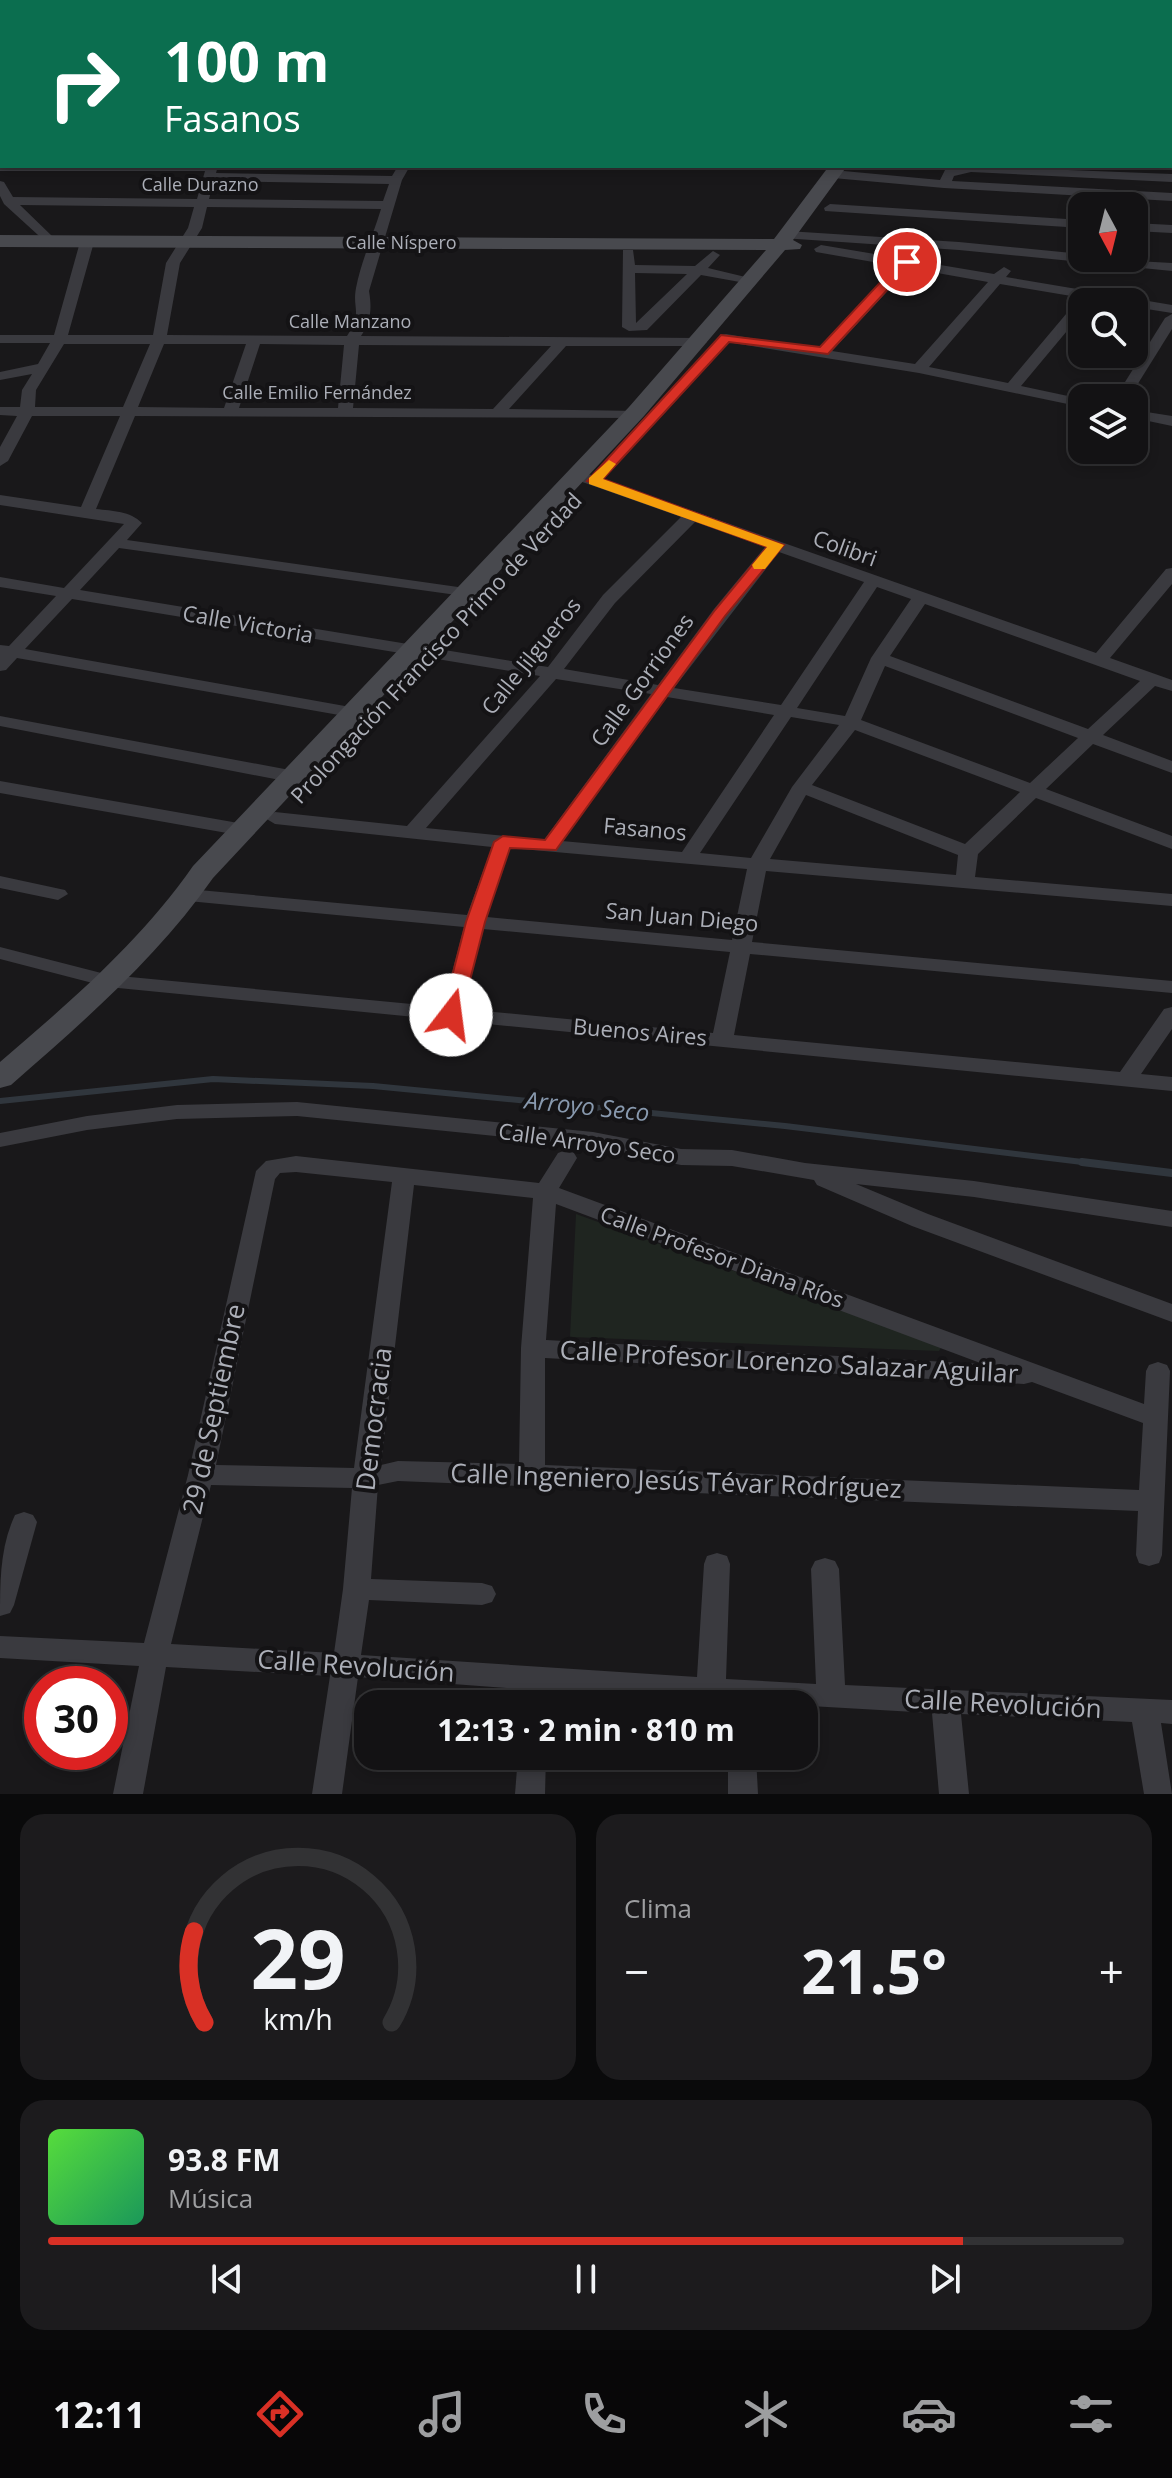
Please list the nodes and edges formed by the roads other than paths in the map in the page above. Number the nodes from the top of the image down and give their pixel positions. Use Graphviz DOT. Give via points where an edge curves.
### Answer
graph roads {
  1 [pos="70,168"];
  2 [pos="403,168"];
  3 [pos="211,170"];
  4 [pos="846,171"];
  5 [pos="1137,176"];
  6 [pos="1172,178"];
  7 [pos="396,180"];
  8 [pos="944,182"];
  9 [pos="0,185"];
  10 [pos="1093,192"];
  11 [pos="1138,192"];
  12 [pos="1148,196"];
  13 [pos="1172,197"];
  14 [pos="9,201"];
  15 [pos="201,203"];
  16 [pos="390,205"];
  17 [pos="830,208"];
  18 [pos="1068,223"];
  19 [pos="1148,229"];
  20 [pos="1172,229"];
  21 [pos="795,240"];
  22 [pos="0,241"];
  23 [pos="49,241"];
  24 [pos="87,242"];
  25 [pos="183,243"];
  26 [pos="376,243"];
  27 [pos="1019,252"];
  28 [pos="628,253"];
  29 [pos="713,255"];
  30 [pos="907,262"];
  31 [pos="1172,267"];
  32 [pos="629,269"];
  33 [pos="697,270"];
  34 [pos="998,279"];
  35 [pos="751,280"];
  36 [pos="1097,282"];
  37 [pos="1172,309"];
  38 [pos="1172,318"];
  39 [pos="726,338"];
  40 [pos="0,339"];
  41 [pos="60,339"];
  42 [pos="255,339"];
  43 [pos="159,340"];
  44 [pos="352,340"];
  45 [pos="563,341"];
  46 [pos="700,342"];
  47 [pos="823,352"];
  48 [pos="42,367"];
  49 [pos="919,369"];
  50 [pos="0,376"];
  51 [pos="0,384"];
  52 [pos="1131,384"];
  53 [pos="1012,388"];
  54 [pos="29,390"];
  55 [pos="1068,400"];
  56 [pos="27,410"];
  57 [pos="0,411"];
  58 [pos="130,412"];
  59 [pos="230,413"];
  60 [pos="497,413"];
  61 [pos="345,414"];
  62 [pos="635,414"];
  63 [pos="1148,417"];
  64 [pos="1172,421"];
  65 [pos="0,461"];
  66 [pos="586,478"];
  67 [pos="0,500"];
  68 [pos="87,512"];
  69 [pos="693,515"];
  70 [pos="116,543"];
  71 [pos="776,545"];
  72 [pos="1172,573"];
  73 [pos="873,581"];
  74 [pos="0,582"];
  75 [pos="465,593"];
  76 [pos="68,594"];
  77 [pos="920,599"];
  78 [pos="420,653"];
  79 [pos="4,656"];
  80 [pos="880,658"];
  81 [pos="1099,660"];
  82 [pos="552,673"];
  83 [pos="1152,679"];
  84 [pos="1172,686"];
  85 [pos="664,693"];
  86 [pos="786,712"];
  87 [pos="356,713"];
  88 [pos="0,721"];
  89 [pos="851,722"];
  90 [pos="1093,736"];
  91 [pos="1172,767"];
  92 [pos="303,778"];
  93 [pos="0,787"];
  94 [pos="801,787"];
  95 [pos="1031,792"];
  96 [pos="275,818"];
  97 [pos="244,830"];
  98 [pos="411,833"];
  99 [pos="503,842"];
  100 [pos="1172,843"];
  101 [pos="549,846"];
  102 [pos="968,852"];
  103 [pos="688,857"];
  104 [pos="758,863"];
  105 [pos="965,880"];
  106 [pos="0,882"];
  107 [pos="58,894"];
  108 [pos="188,895"];
  109 [pos="1172,900"];
  110 [pos="475,922"];
  111 [pos="741,946"];
  112 [pos="0,953"];
  113 [pos="108,981"];
  114 [pos="1172,987"];
  115 [pos="1172,1014"];
  116 [pos="451,1015"];
  117 [pos="722,1040"];
  118 [pos="1,1077"];
  119 [pos="1125,1080"];
  120 [pos="1172,1084"];
  121 [pos="0,1140"];
  122 [pos="566,1158"];
  123 [pos="274,1166"];
  124 [pos="805,1171"];
  125 [pos="404,1174"];
  126 [pos="545,1191"];
  127 [pos="1172,1219"];
  128 [pos="1172,1313"];
  129 [pos="533,1348"];
  130 [pos="1158,1371"];
  131 [pos="1044,1376"];
  132 [pos="1155,1418"];
  133 [pos="532,1474"];
  134 [pos="201,1475"];
  135 [pos="366,1478"];
  136 [pos="1152,1501"];
  137 [pos="24,1522"];
  138 [pos="1149,1555"];
  139 [pos="717,1564"];
  140 [pos="825,1569"];
  141 [pos="357,1589"];
  142 [pos="482,1594"];
  143 [pos="0,1605"];
  144 [pos="0,1647"];
  145 [pos="155,1654"];
  146 [pos="345,1665"];
  147 [pos="711,1689"];
  148 [pos="528,1690"];
  149 [pos="623,1690"];
  150 [pos="714,1690"];
  151 [pos="818,1696"];
  152 [pos="831,1696"];
  153 [pos="945,1701"];
  154 [pos="1158,1711"];
  155 [pos="531,1770"];
  156 [pos="742,1770"];
  157 [pos="128,1794"];
  158 [pos="327,1794"];
  159 [pos="530,1794"];
  160 [pos="743,1794"];
  161 [pos="954,1794"];
  162 [pos="1159,1794"];
  1 -- 3 [label="street"];
  2 -- 7 [label="street"];
  3 -- 7 [label="street"];
  3 -- 15 [label="street"];
  4 -- 8 [label="street"];
  4 -- 17 [label="main road"];
  4 -- 21 [label="main road"];
  5 -- 6 [label="street"];
  5 -- 8 [label="street" via="971,168 954,170"];
  5 -- 11 [label="street"];
  7 -- 16 [label="street"];
  8 -- 10 [label="street"];
  9 -- 14 [label="street"];
  12 -- 13 [label="street"];
  14 -- 15 [label="street, Calle Durazno"];
  14 -- 23 [label="street"];
  15 -- 16 [label="street, Calle Durazno"];
  15 -- 25 [label="street" via="195,228"];
  16 -- 26 [label="street"];
  17 -- 18 [label="street"];
  17 -- 21 [label="main road"];
  19 -- 20 [label="street"];
  21 -- 26 [label="main road, Calle Níspero"];
  21 -- 27 [label="street"];
  21 -- 30 [label="street"];
  21 -- 35 [label="main road, Prolongación Francisco Primo de Verdad"];
  21 -- 39 [label="main road, Prolongación Francisco Primo de Verdad"];
  22 -- 23 [label="main road, Calle Níspero"];
  23 -- 24 [label="main road, Calle Níspero"];
  24 -- 25 [label="main road, Calle Níspero"];
  24 -- 41 [label="street"];
  25 -- 26 [label="main road, Calle Níspero"];
  25 -- 43 [label="street" via="173,263"];
  26 -- 44 [label="street" via="362,291 362,324"];
  27 -- 34 [label="street"];
  27 -- 36 [label="street"];
  28 -- 32 [label="street"];
  29 -- 33 [label="street"];
  30 -- 34 [label="street"];
  30 -- 47 [label="street"];
  31 -- 36 [label="street"];
  32 -- 33 [label="street"];
  32 -- 33 [label="street" via="629,327 635,329"];
  33 -- 35 [label="street"];
  34 -- 36 [label="street"];
  34 -- 49 [label="street"];
  35 -- 46 [label="main road, Prolongación Francisco Primo de Verdad"];
  36 -- 37 [label="street"];
  36 -- 53 [label="street"];
  38 -- 52 [label="street"];
  39 -- 47 [label="street"];
  39 -- 66 [label="main road, Prolongación Francisco Primo de Verdad"];
  40 -- 41 [label="street, Calle Manzano"];
  41 -- 43 [label="street, Calle Manzano"];
  41 -- 48 [label="street"];
  42 -- 43 [label="street, Calle Manzano"];
  42 -- 44 [label="street, Calle Manzano"];
  42 -- 59 [label="street"];
  43 -- 58 [label="street"];
  44 -- 45 [label="street, Calle Manzano"];
  44 -- 61 [label="street"];
  45 -- 46 [label="street, Calle Manzano"];
  45 -- 60 [label="street"];
  46 -- 62 [label="main road, Prolongación Francisco Primo de Verdad"];
  47 -- 49 [label="street"];
  48 -- 50 [label="street"];
  48 -- 54 [label="street"];
  49 -- 53 [label="street"];
  51 -- 54 [label="street"];
  53 -- 55 [label="street"];
  54 -- 56 [label="street"];
  56 -- 57 [label="street, Calle Emilio Fernández"];
  56 -- 58 [label="street, Calle Emilio Fernández"];
  56 -- 65 [label="street"];
  58 -- 59 [label="street, Calle Emilio Fernández"];
  58 -- 68 [label="street"];
  59 -- 61 [label="street, Calle Emilio Fernández"];
  60 -- 61 [label="street, Calle Emilio Fernández"];
  60 -- 62 [label="street, Calle Emilio Fernández"];
  62 -- 66 [label="main road, Prolongación Francisco Primo de Verdad"];
  63 -- 64 [label="street"];
  66 -- 69 [label="street, Colibri"];
  66 -- 75 [label="main road, Prolongación Francisco Primo de Verdad"];
  66 -- 78 [label="main road, Prolongación Francisco Primo de Verdad"];
  67 -- 68 [label="street"];
  68 -- 70 [label="street" via="132,519"];
  69 -- 71 [label="street, Colibri"];
  69 -- 82 [label="street, Calle Jilgueros" via="609,599"];
  70 -- 75 [label="street"];
  70 -- 76 [label="street"];
  71 -- 73 [label="street, Colibri"];
  71 -- 85 [label="street, Calle Gorriones"];
  72 -- 81 [label="street"];
  73 -- 77 [label="street, Colibri"];
  73 -- 86 [label="street"];
  74 -- 76 [label="street, Calle Victoria"];
  75 -- 78 [label="main road, Prolongación Francisco Primo de Verdad"];
  76 -- 78 [label="street, Calle Victoria"];
  76 -- 79 [label="street"];
  77 -- 80 [label="street"];
  77 -- 81 [label="street, Colibri"];
  78 -- 82 [label="street, Calle Victoria"];
  78 -- 87 [label="main road, Prolongación Francisco Primo de Verdad"];
  78 -- 92 [label="main road, Prolongación Francisco Primo de Verdad"];
  79 -- 87 [label="street"];
  80 -- 89 [label="street"];
  80 -- 90 [label="street"];
  81 -- 83 [label="street, Colibri"];
  82 -- 85 [label="street, Calle Victoria"];
  82 -- 98 [label="street, Calle Jilgueros"];
  83 -- 84 [label="street, Colibri"];
  83 -- 90 [label="street"];
  85 -- 86 [label="street, Calle Victoria"];
  85 -- 101 [label="street, Calle Gorriones"];
  86 -- 89 [label="street, Calle Victoria"];
  86 -- 103 [label="street"];
  87 -- 92 [label="main road, Prolongación Francisco Primo de Verdad"];
  88 -- 92 [label="street"];
  89 -- 94 [label="street"];
  89 -- 95 [label="street, Calle Victoria"];
  90 -- 91 [label="street"];
  90 -- 95 [label="street"];
  92 -- 96 [label="main road, Prolongación Francisco Primo de Verdad"];
  92 -- 97 [label="main road, Prolongación Francisco Primo de Verdad"];
  93 -- 97 [label="street"];
  94 -- 102 [label="street"];
  94 -- 104 [label="street"];
  95 -- 100 [label="street, Calle Victoria"];
  95 -- 102 [label="street"];
  96 -- 98 [label="street, Fasanos"];
  96 -- 108 [label="main road, Prolongación Francisco Primo de Verdad" via="220,876"];
  97 -- 108 [label="main road, Prolongación Francisco Primo de Verdad"];
  98 -- 99 [label="street, Fasanos"];
  99 -- 101 [label="street, Fasanos"];
  99 -- 110 [label="street"];
  101 -- 103 [label="street, Fasanos"];
  102 -- 105 [label="street"];
  103 -- 104 [label="street, Fasanos"];
  104 -- 105 [label="street, Fasanos"];
  104 -- 111 [label="street"];
  105 -- 109 [label="street, Fasanos"];
  106 -- 107 [label="street"];
  108 -- 110 [label="street, San Juan Diego"];
  108 -- 113 [label="main road, Prolongación Francisco Primo de Verdad"];
  110 -- 111 [label="street, San Juan Diego"];
  110 -- 116 [label="street"];
  111 -- 114 [label="street, San Juan Diego"];
  111 -- 117 [label="street"];
  112 -- 113 [label="street, Buenos Aires"];
  113 -- 116 [label="street, Buenos Aires"];
  113 -- 118 [label="main road, Prolongación Francisco Primo de Verdad"];
  115 -- 119 [label="street"];
  116 -- 117 [label="street, Buenos Aires"];
  117 -- 119 [label="street, Buenos Aires"];
  119 -- 120 [label="street, Buenos Aires"];
  121 -- 124 [label="street, Calle Arroyo Seco" via="177,1112 297,1109 593,1139 681,1157 732,1158"];
  122 -- 126 [label="street"];
  123 -- 125 [label="street, Calle Profesor Diana Ríos"];
  123 -- 134 [label="street, 29 de Septiembre" via="264,1176"];
  124 -- 127 [label="street, Calle Arroyo Seco" via="974,1189"];
  124 -- 128 [label="street" via="920,1220"];
  125 -- 126 [label="street, Calle Profesor Diana Ríos"];
  125 -- 135 [label="street, Democracia"];
  126 -- 129 [label="street"];
  126 -- 131 [label="street, Calle Profesor Diana Ríos"];
  129 -- 131 [label="street, Calle Profesor Lorenzo Salazar Aguilar"];
  129 -- 133 [label="street"];
  130 -- 132 [label="street"];
  131 -- 132 [label="street, Calle Profesor Diana Ríos"];
  132 -- 136 [label="street"];
  133 -- 135 [label="street, Calle Ingeniero Jesús Tévar Rodríguez" via="398,1471"];
  133 -- 136 [label="street, Calle Ingeniero Jesús Tévar Rodríguez"];
  134 -- 135 [label="street, Calle Ingeniero Jesús Tévar Rodríguez"];
  134 -- 145 [label="street, 29 de Septiembre"];
  135 -- 141 [label="street, Democracia"];
  136 -- 138 [label="street"];
  137 -- 143 [label="street"];
  139 -- 147 [label="street"];
  140 -- 152 [label="street"];
  141 -- 142 [label="street"];
  141 -- 146 [label="street, Democracia"];
  144 -- 145 [label="street, Calle Revolución"];
  145 -- 146 [label="street, Calle Revolución"];
  145 -- 157 [label="street, 29 de Septiembre"];
  146 -- 148 [label="street, Calle Revolución"];
  146 -- 158 [label="street, Democracia"];
  147 -- 149 [label="street, Calle Revolución"];
  147 -- 150 [label="street, Calle Revolución"];
  151 -- 152 [label="street, Calle Revolución"];
  152 -- 153 [label="street, Calle Revolución"];
  153 -- 154 [label="street, Calle Revolución"];
  153 -- 161 [label="street"];
  154 -- 162 [label="street"];
  155 -- 159 [label="street"];
  156 -- 160 [label="street"];
}
